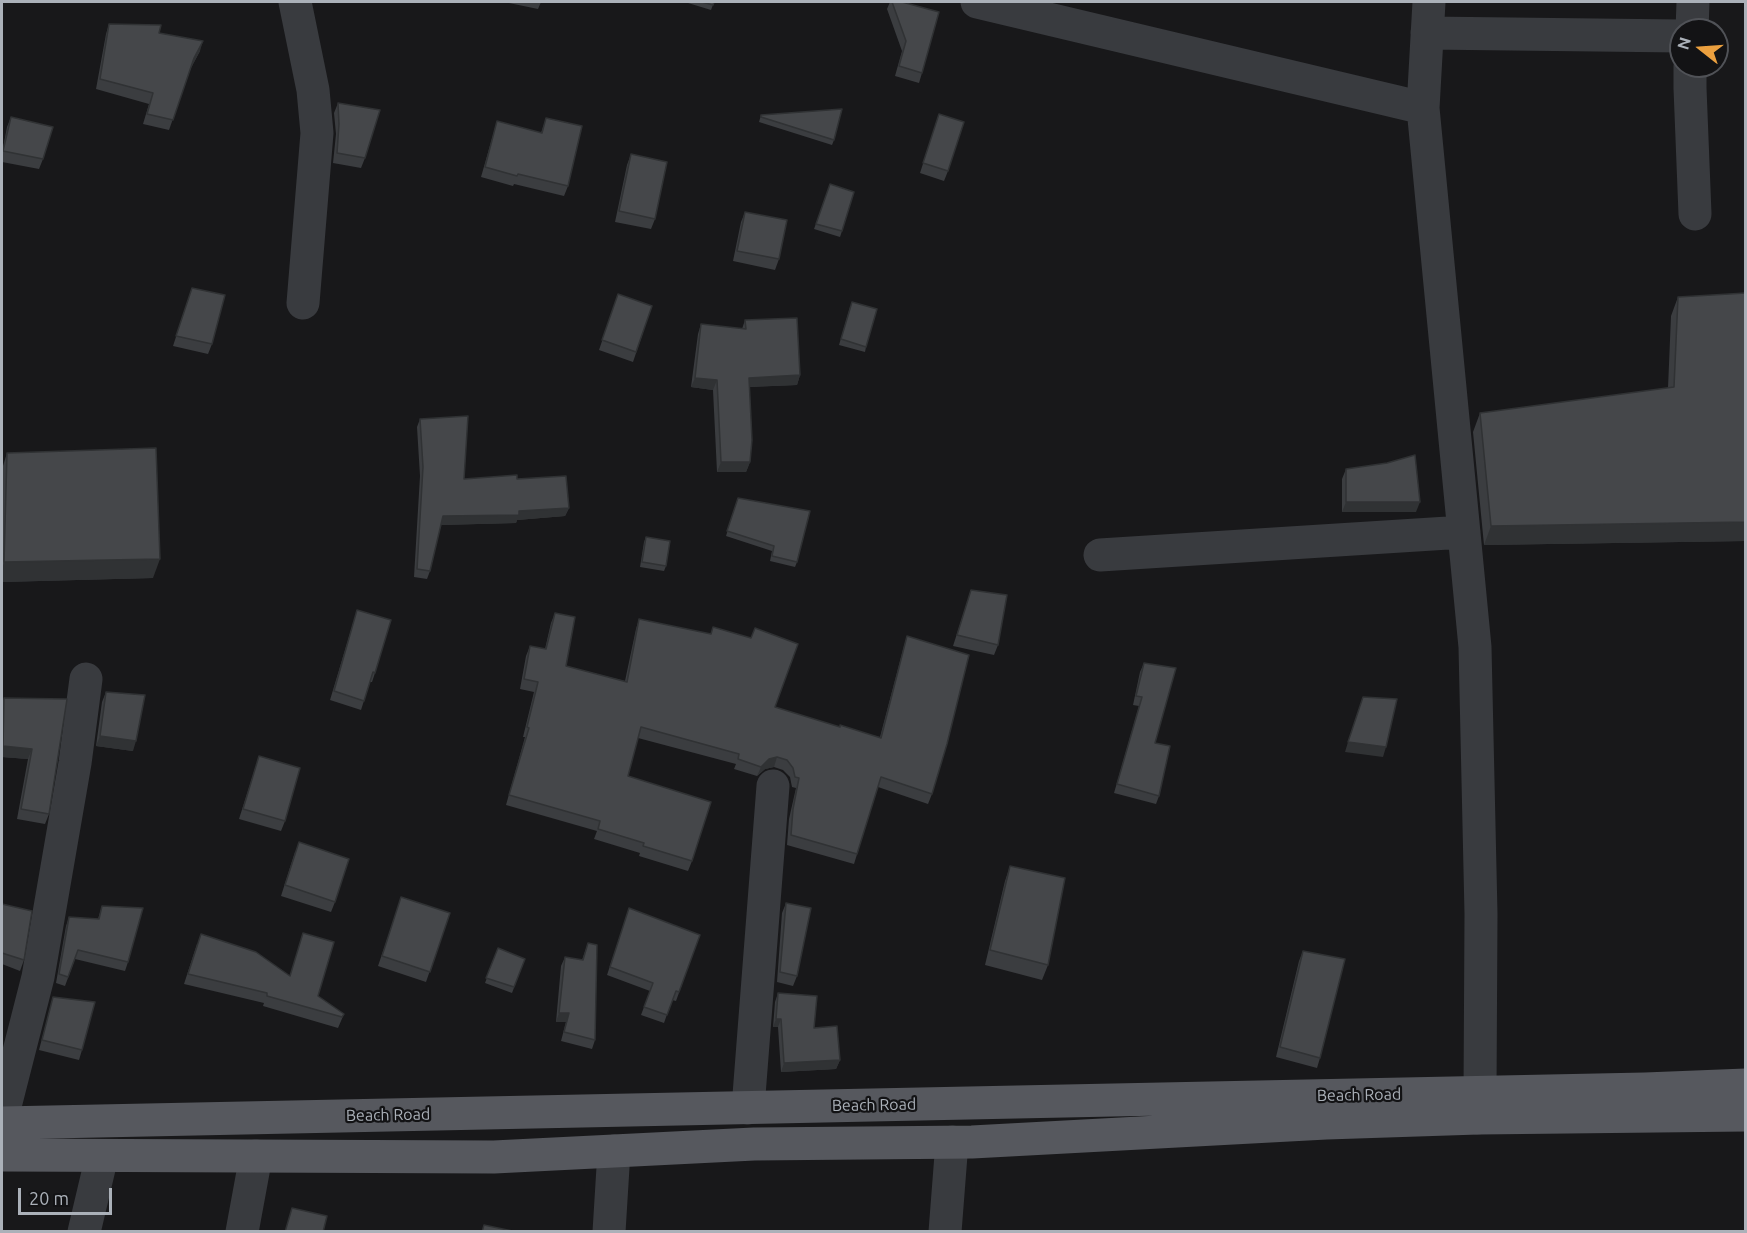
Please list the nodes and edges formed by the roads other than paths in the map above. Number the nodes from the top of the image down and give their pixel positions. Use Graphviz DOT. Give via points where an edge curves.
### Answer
graph roads {
  1 [pos="295,2"];
  2 [pos="977,2"];
  3 [pos="1693,2"];
  4 [pos="1428,17"];
  5 [pos="1692,18"];
  6 [pos="1669,35"];
  7 [pos="1690,78"];
  8 [pos="1423,108"];
  9 [pos="1695,214"];
  10 [pos="303,303"];
  11 [pos="1464,532"];
  12 [pos="1100,555"];
  13 [pos="86,679"];
  14 [pos="773,786"];
  15 [pos="1746,1085"];
  16 [pos="1479,1105"];
  17 [pos="748,1108"];
  18 [pos="1746,1115"];
  19 [pos="2,1118"];
  20 [pos="2,1123"];
  21 [pos="952,1142"];
  22 [pos="614,1151"];
  23 [pos="2,1155"];
  24 [pos="102,1156"];
  25 [pos="256,1156"];
  26 [pos="84,1232"];
  27 [pos="242,1232"];
  28 [pos="609,1232"];
  29 [pos="945,1232"];
  1 -- 10 [label="street" via="313,90 317,133"];
  2 -- 8 [label="street"];
  3 -- 5 [label="street"];
  4 -- 6 [label="street"];
  4 -- 8 [label="street"];
  7 -- 9 [label="street"];
  8 -- 11 [label="street"];
  11 -- 12 [label="street"];
  11 -- 16 [label="street" via="1475,647 1481,914"];
  13 -- 19 [label="street" via="74,775 38,976"];
  14 -- 17 [label="street"];
  15 -- 16 [label="main road, Beach Road"];
  16 -- 17 [label="main road, Beach Road"];
  16 -- 18 [label="main road"];
  16 -- 21 [label="main road" via="1326,1123"];
  17 -- 20 [label="main road, Beach Road"];
  21 -- 22 [label="main road" via="754,1144"];
  21 -- 29 [label="street"];
  22 -- 25 [label="main road" via="494,1157"];
  22 -- 28 [label="street"];
  23 -- 24 [label="main road"];
  24 -- 25 [label="main road"];
  24 -- 26 [label="street"];
  25 -- 27 [label="street"];
}
